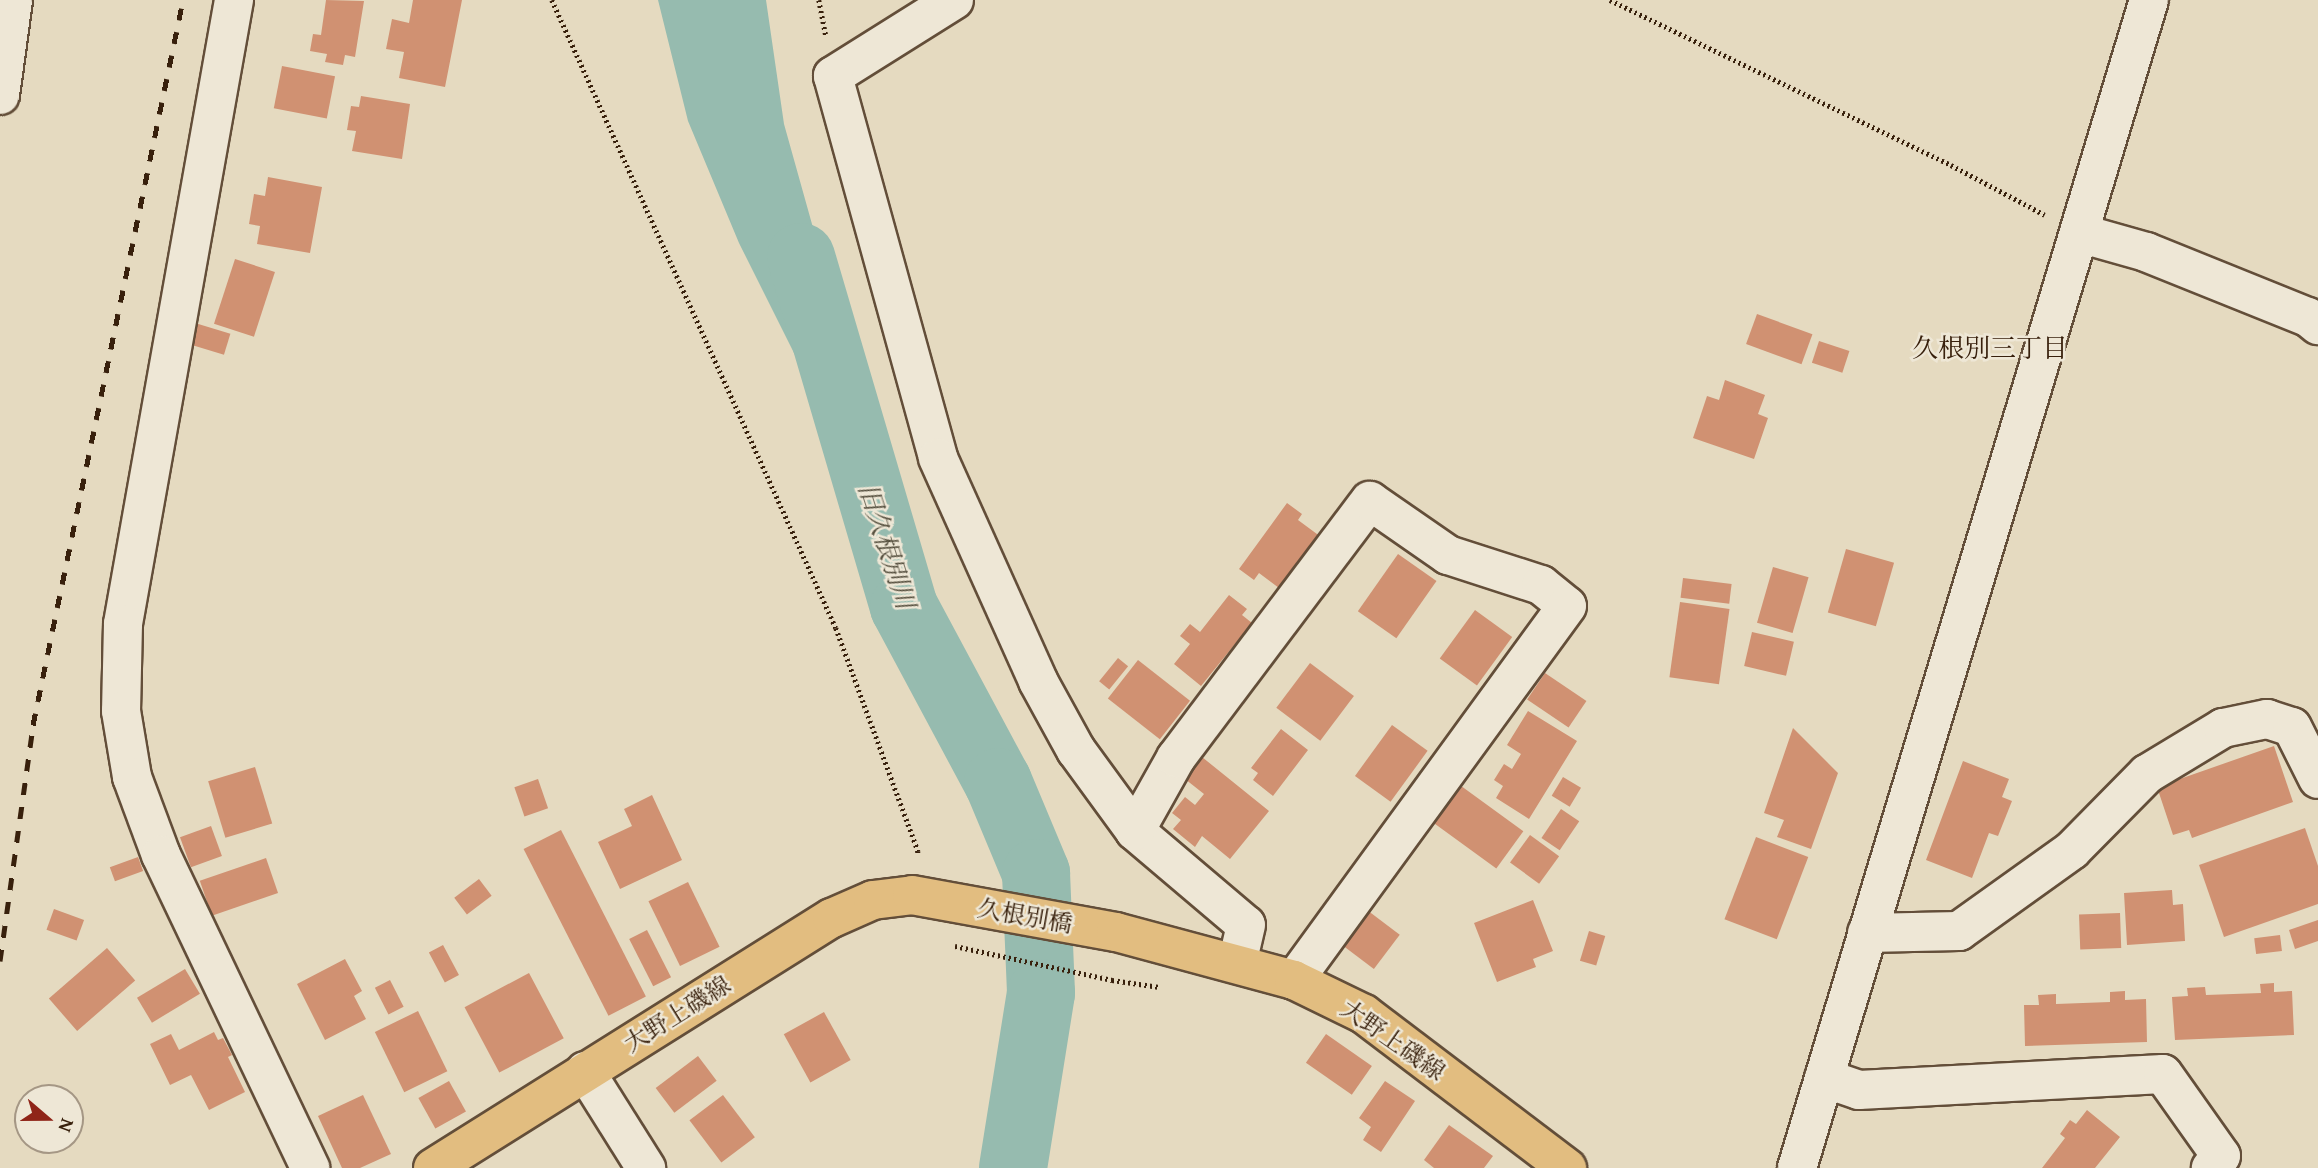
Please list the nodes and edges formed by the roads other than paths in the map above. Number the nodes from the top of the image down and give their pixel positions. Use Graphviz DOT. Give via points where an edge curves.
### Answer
graph roads {
  1 [pos="13,0"];
  2 [pos="234,0"];
  3 [pos="954,0"];
  4 [pos="2149,0"];
  5 [pos="0,95"];
  6 [pos="2079,233"];
  7 [pos="2318,325"];
  8 [pos="2318,779"];
  9 [pos="1135,831"];
  10 [pos="923,898"];
  11 [pos="1116,932"];
  12 [pos="1867,933"];
  13 [pos="1237,963"];
  14 [pos="1294,980"];
  15 [pos="585,1071"];
  16 [pos="1824,1078"];
  17 [pos="310,1168"];
  18 [pos="433,1168"];
  19 [pos="646,1168"];
  20 [pos="1567,1168"];
  21 [pos="1797,1168"];
  22 [pos="2211,1168"];
  1 -- 5 [label="street"];
  2 -- 17 [label="street" via="123,624 121,711 132,777 161,855"];
  3 -- 9 [label="street" via="833,76 938,458 1038,681 1076,750"];
  4 -- 6 [label="street"];
  6 -- 7 [label="street" via="2146,252"];
  6 -- 12 [label="street"];
  8 -- 12 [label="street" via="2292,727 2267,719 2223,728 2147,774 2072,850 1959,930"];
  9 -- 13 [label="street" via="1246,925"];
  9 -- 14 [label="street" via="1176,758 1370,501 1448,555 1541,585 1567,606"];
  10 -- 11 [label="main road, 久根別橋"];
  10 -- 15 [label="main road, 大野上磯線" via="873,900 832,918"];
  11 -- 13 [label="main road, 大野上磯線"];
  12 -- 16 [label="street"];
  13 -- 14 [label="main road, 大野上磯線"];
  14 -- 20 [label="main road, 大野上磯線" via="1364,1014"];
  15 -- 18 [label="main road, 大野上磯線"];
  15 -- 19 [label="street"];
  16 -- 21 [label="street"];
  16 -- 22 [label="street" via="1859,1090 2163,1074 2221,1156"];
}
